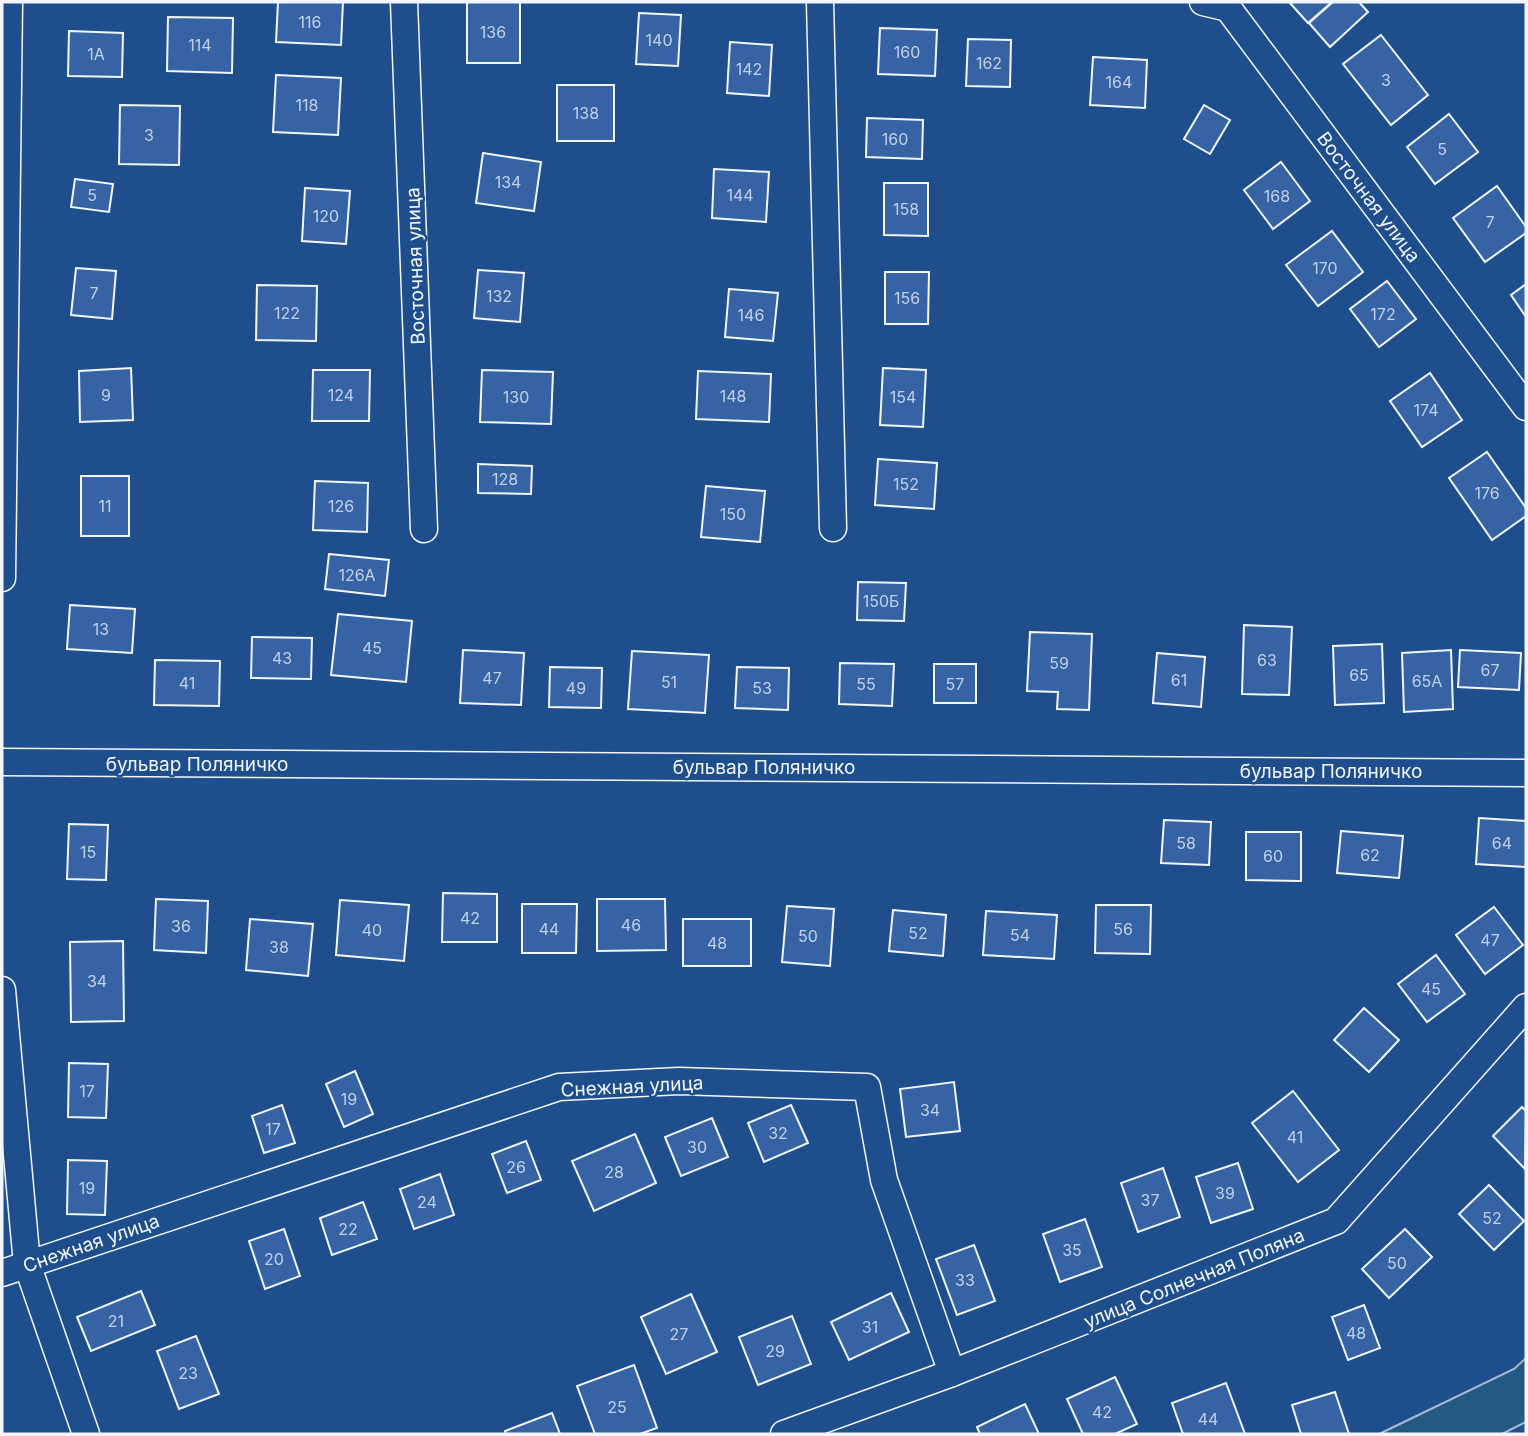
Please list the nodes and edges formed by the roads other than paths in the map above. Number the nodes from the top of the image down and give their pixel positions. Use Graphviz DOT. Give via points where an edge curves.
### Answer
graph roads {
  1 [pos="9,2"];
  2 [pos="404,2"];
  3 [pos="820,2"];
  4 [pos="1203,2"];
  5 [pos="1526,407"];
  6 [pos="833,528"];
  7 [pos="424,529"];
  8 [pos="2,578"];
  9 [pos="2,762"];
  10 [pos="1526,773"];
  11 [pos="2,990"];
  12 [pos="1526,1007"];
  13 [pos="27,1264"];
  14 [pos="2,1273"];
  15 [pos="952,1373"];
  16 [pos="86,1434"];
  17 [pos="784,1434"];
  1 -- 8 [label="street"];
  2 -- 7 [label="street, Восточная улица"];
  3 -- 6 [label="street"];
  4 -- 5 [label="street, Восточная улица" via="1228,8"];
  9 -- 10 [label="street, бульвар Поляничко"];
  11 -- 13 [label="street"];
  12 -- 15 [label="street, улица Солнечная Поляна" via="1336,1222"];
  13 -- 14 [label="street, Снежная улица"];
  13 -- 15 [label="street, Снежная улица" via="559,1087 679,1081 867,1087 884,1180"];
  13 -- 16 [label="street"];
  15 -- 17 [label="street, улица Солнечная Поляна"];
}
